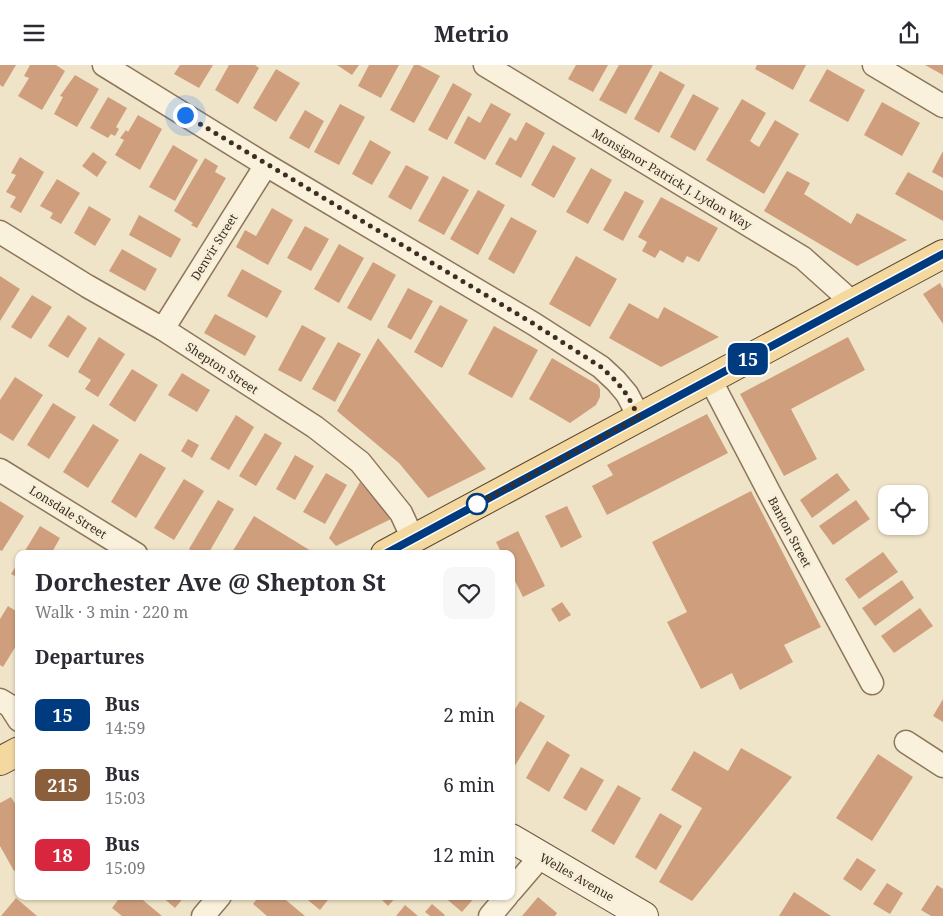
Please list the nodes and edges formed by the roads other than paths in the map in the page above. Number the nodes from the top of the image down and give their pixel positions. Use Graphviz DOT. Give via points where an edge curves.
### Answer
graph roads {
  1 [pos="104,65"];
  2 [pos="485,65"];
  3 [pos="874,65"];
  4 [pos="943,106"];
  5 [pos="266,165"];
  6 [pos="0,232"];
  7 [pos="943,254"];
  8 [pos="852,303"];
  9 [pos="163,329"];
  10 [pos="710,379"];
  11 [pos="639,417"];
  12 [pos="0,470"];
  13 [pos="413,539"];
  14 [pos="130,550"];
  15 [pos="392,550"];
  16 [pos="872,683"];
  17 [pos="0,700"];
  18 [pos="15,714"];
  19 [pos="906,742"];
  20 [pos="15,753"];
  21 [pos="0,761"];
  22 [pos="943,766"];
  23 [pos="515,841"];
  24 [pos="541,857"];
  25 [pos="515,886"];
  26 [pos="217,900"];
  27 [pos="504,900"];
  28 [pos="203,916"];
  29 [pos="490,916"];
  30 [pos="644,916"];
  1 -- 5 [label="street"];
  2 -- 8 [label="street, Monsignor Patrick J. Lydon Way" via="803,258"];
  3 -- 4 [label="street"];
  5 -- 9 [label="street, Denvir Street"];
  5 -- 11 [label="street" via="601,367 627,395"];
  6 -- 9 [label="street, Shepton Street"];
  7 -- 8 [label="main road"];
  8 -- 10 [label="main road"];
  9 -- 13 [label="street, Shepton Street" via="315,427 360,462 401,513"];
  10 -- 11 [label="main road"];
  10 -- 16 [label="street, Banton Street"];
  11 -- 13 [label="main road"];
  12 -- 14 [label="street, Lonsdale Street"];
  13 -- 15 [label="main road"];
  17 -- 18 [label="street"];
  19 -- 22 [label="street"];
  20 -- 21 [label="main road"];
  23 -- 24 [label="street, Welles Avenue"];
  24 -- 25 [label="street"];
  24 -- 30 [label="street, Welles Avenue"];
  26 -- 28 [label="street"];
  27 -- 29 [label="street"];
}
